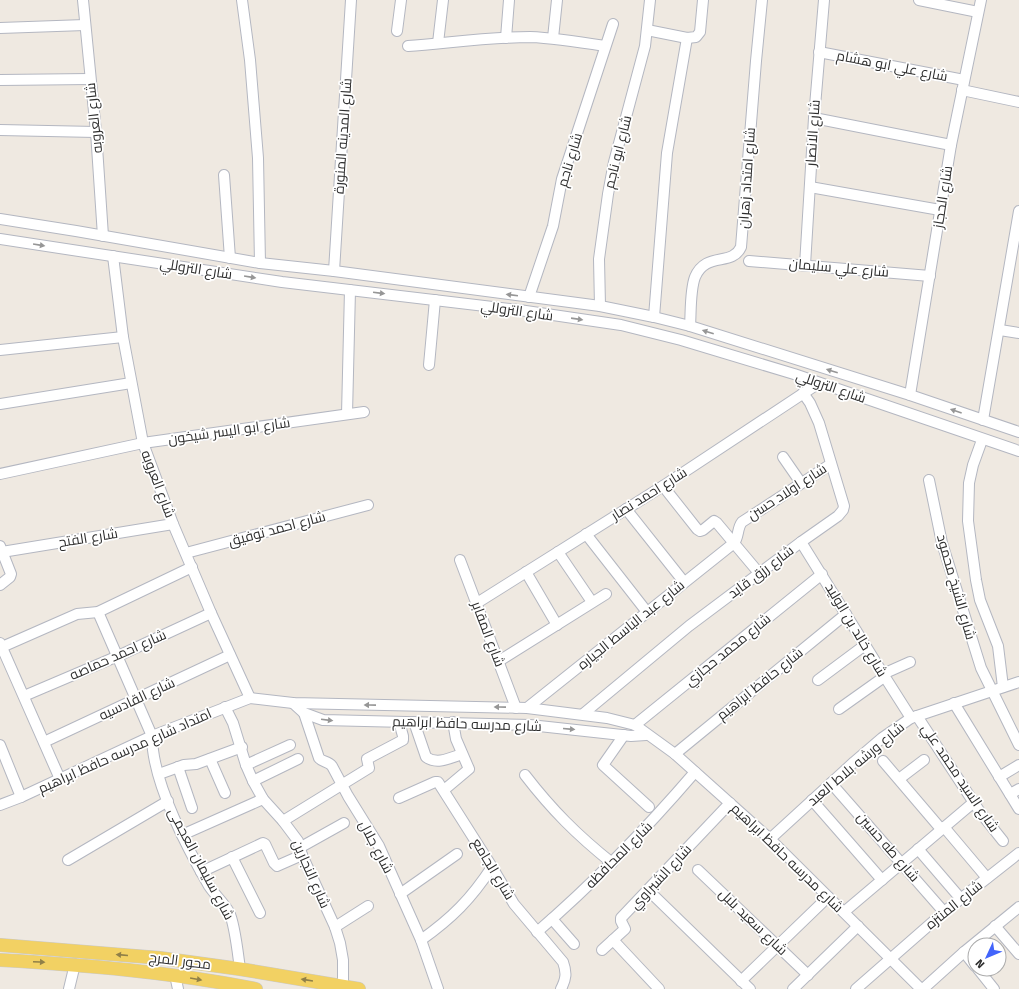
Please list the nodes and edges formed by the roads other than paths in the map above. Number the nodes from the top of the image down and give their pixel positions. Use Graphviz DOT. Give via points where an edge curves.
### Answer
graph roads {
  1 [pos="82,0"];
  2 [pos="242,0"];
  3 [pos="351,0"];
  4 [pos="400,0"];
  5 [pos="443,0"];
  6 [pos="509,0"];
  7 [pos="557,0"];
  8 [pos="650,0"];
  9 [pos="703,0"];
  10 [pos="762,0"];
  11 [pos="824,0"];
  12 [pos="919,0"];
  13 [pos="981,0"];
  14 [pos="978,12"];
  15 [pos="613,24"];
  16 [pos="85,25"];
  17 [pos="0,28"];
  18 [pos="647,30"];
  19 [pos="397,31"];
  20 [pos="506,38"];
  21 [pos="553,38"];
  22 [pos="687,38"];
  23 [pos="438,43"];
  24 [pos="408,46"];
  25 [pos="605,46"];
  26 [pos="819,52"];
  27 [pos="90,79"];
  28 [pos="0,80"];
  29 [pos="963,85"];
  30 [pos="1019,102"];
  31 [pos="814,118"];
  32 [pos="0,130"];
  33 [pos="96,132"];
  34 [pos="951,145"];
  35 [pos="224,175"];
  36 [pos="810,187"];
  37 [pos="940,210"];
  38 [pos="1019,211"];
  39 [pos="0,219"];
  40 [pos="103,236"];
  41 [pos="0,239"];
  42 [pos="0,248"];
  43 [pos="113,256"];
  44 [pos="230,258"];
  45 [pos="749,260"];
  46 [pos="260,263"];
  47 [pos="805,265"];
  48 [pos="334,271"];
  49 [pos="930,276"];
  50 [pos="350,290"];
  51 [pos="529,297"];
  52 [pos="435,300"];
  53 [pos="600,306"];
  54 [pos="654,317"];
  55 [pos="690,326"];
  56 [pos="1000,330"];
  57 [pos="1019,333"];
  58 [pos="122,338"];
  59 [pos="0,350"];
  60 [pos="429,365"];
  61 [pos="131,382"];
  62 [pos="819,383"];
  63 [pos="803,394"];
  64 [pos="910,395"];
  65 [pos="0,404"];
  66 [pos="364,412"];
  67 [pos="347,414"];
  68 [pos="983,420"];
  69 [pos="1019,432"];
  70 [pos="982,440"];
  71 [pos="143,443"];
  72 [pos="1019,451"];
  73 [pos="783,457"];
  74 [pos="831,464"];
  75 [pos="0,474"];
  76 [pos="928,480"];
  77 [pos="802,483"];
  78 [pos="663,486"];
  79 [pos="368,505"];
  80 [pos="626,509"];
  81 [pos="173,524"];
  82 [pos="586,534"];
  83 [pos="801,542"];
  84 [pos="734,543"];
  85 [pos="1,549"];
  86 [pos="558,552"];
  87 [pos="186,553"];
  88 [pos="460,560"];
  89 [pos="192,567"];
  90 [pos="526,572"];
  91 [pos="759,573"];
  92 [pos="822,574"];
  93 [pos="684,582"];
  94 [pos="0,585"];
  95 [pos="606,594"];
  96 [pos="592,602"];
  97 [pos="477,603"];
  98 [pos="98,612"];
  99 [pos="647,612"];
  100 [pos="211,613"];
  101 [pos="846,614"];
  102 [pos="557,625"];
  103 [pos="1,645"];
  104 [pos="865,645"];
  105 [pos="230,655"];
  106 [pos="118,656"];
  107 [pos="499,661"];
  108 [pos="910,662"];
  109 [pos="884,676"];
  110 [pos="818,680"];
  111 [pos="1019,682"];
  112 [pos="1003,687"];
  113 [pos="992,691"];
  114 [pos="24,696"];
  115 [pos="250,698"];
  116 [pos="136,699"];
  117 [pos="954,702"];
  118 [pos="293,703"];
  119 [pos="225,707"];
  120 [pos="516,708"];
  121 [pos="527,708"];
  122 [pos="839,709"];
  123 [pos="304,713"];
  124 [pos="583,714"];
  125 [pos="914,717"];
  126 [pos="399,722"];
  127 [pos="414,722"];
  128 [pos="453,722"];
  129 [pos="635,725"];
  130 [pos="624,735"];
  131 [pos="646,735"];
  132 [pos="152,736"];
  133 [pos="44,742"];
  134 [pos="290,745"];
  135 [pos="1019,745"];
  136 [pos="0,746"];
  137 [pos="242,747"];
  138 [pos="462,754"];
  139 [pos="675,754"];
  140 [pos="210,759"];
  141 [pos="298,759"];
  142 [pos="924,760"];
  143 [pos="883,761"];
  144 [pos="246,764"];
  145 [pos="1019,765"];
  146 [pos="178,767"];
  147 [pos="695,772"];
  148 [pos="159,774"];
  149 [pos="525,775"];
  150 [pos="999,777"];
  151 [pos="60,778"];
  152 [pos="899,779"];
  153 [pos="253,781"];
  154 [pos="831,782"];
  155 [pos="342,785"];
  156 [pos="1019,789"];
  157 [pos="444,790"];
  158 [pos="225,793"];
  159 [pos="1010,794"];
  160 [pos="21,797"];
  161 [pos="399,798"];
  162 [pos="263,799"];
  163 [pos="812,800"];
  164 [pos="168,801"];
  165 [pos="974,802"];
  166 [pos="730,803"];
  167 [pos="0,805"];
  168 [pos="649,807"];
  169 [pos="192,808"];
  170 [pos="1019,810"];
  171 [pos="283,821"];
  172 [pos="344,823"];
  173 [pos="943,828"];
  174 [pos="182,835"];
  175 [pos="770,839"];
  176 [pos="1002,841"];
  177 [pos="918,849"];
  178 [pos="302,851"];
  179 [pos="1019,853"];
  180 [pos="457,854"];
  181 [pos="232,857"];
  182 [pos="68,860"];
  183 [pos="902,863"];
  184 [pos="612,864"];
  185 [pos="492,867"];
  186 [pos="698,870"];
  187 [pos="201,872"];
  188 [pos="987,878"];
  189 [pos="882,880"];
  190 [pos="648,890"];
  191 [pos="400,894"];
  192 [pos="828,897"];
  193 [pos="961,899"];
  194 [pos="368,906"];
  195 [pos="1019,907"];
  196 [pos="844,912"];
  197 [pos="944,912"];
  198 [pos="260,913"];
  199 [pos="552,918"];
  200 [pos="858,926"];
  201 [pos="995,926"];
  202 [pos="335,927"];
  203 [pos="537,932"];
  204 [pos="421,940"];
  205 [pos="613,940"];
  206 [pos="574,944"];
  207 [pos="0,945"];
  208 [pos="778,946"];
  209 [pos="602,950"];
  210 [pos="964,952"];
  211 [pos="95,953"];
  212 [pos="1019,954"];
  213 [pos="967,956"];
  214 [pos="891,959"];
  215 [pos="0,960"];
  216 [pos="75,964"];
  217 [pos="93,966"];
  218 [pos="240,969"];
  219 [pos="175,975"];
  220 [pos="808,975"];
  221 [pos="984,977"];
  222 [pos="741,981"];
  223 [pos="343,986"];
  224 [pos="918,988"];
  225 [pos="69,989"];
  226 [pos="178,989"];
  227 [pos="256,989"];
  228 [pos="359,989"];
  229 [pos="438,989"];
  230 [pos="561,989"];
  231 [pos="659,989"];
  232 [pos="750,989"];
  233 [pos="793,989"];
  234 [pos="856,989"];
  235 [pos="994,989"];
  1 -- 16 [label="street, شارع العروبه"];
  2 -- 46 [label="street" via="258,158"];
  3 -- 48 [label="street, شارع المدينه المنورة"];
  4 -- 19 [label="street"];
  5 -- 23 [label="street"];
  6 -- 20 [label="street"];
  7 -- 21 [label="street"];
  8 -- 18 [label="street, شارع ابو ناجم"];
  9 -- 22 [label="street" via="699,35"];
  10 -- 55 [label="street, شارع امتداد زهران" via="741,247 737,254 712,260 697,273 693,285"];
  11 -- 26 [label="street, شارع الانصار"];
  12 -- 14 [label="street"];
  13 -- 14 [label="street, شارع الحجاز"];
  14 -- 29 [label="street, شارع الحجاز"];
  15 -- 25 [label="street, شارع ناجم"];
  16 -- 17 [label="street"];
  16 -- 27 [label="street, شارع العروبه"];
  18 -- 22 [label="street"];
  18 -- 53 [label="street, شارع ابو ناجم" via="608,194 599,259"];
  20 -- 21 [label="street"];
  20 -- 23 [label="street"];
  21 -- 25 [label="street"];
  22 -- 54 [label="street" via="667,153"];
  23 -- 24 [label="street"];
  25 -- 51 [label="street, شارع ناجم" via="562,179 553,226"];
  26 -- 29 [label="street, شارع علي ابو هشام"];
  26 -- 31 [label="street, شارع الانصار"];
  27 -- 28 [label="street"];
  27 -- 33 [label="street, شارع العروبه"];
  29 -- 30 [label="street, شارع علي ابو هشام"];
  29 -- 34 [label="street, شارع الحجاز"];
  31 -- 34 [label="street"];
  31 -- 36 [label="street, شارع الانصار"];
  32 -- 33 [label="street"];
  33 -- 40 [label="street, شارع العروبه"];
  34 -- 37 [label="street, شارع الحجاز"];
  35 -- 44 [label="street"];
  36 -- 37 [label="street"];
  36 -- 47 [label="street, شارع الانصار"];
  37 -- 49 [label="street, شارع الحجاز"];
  38 -- 56 [label="street"];
  39 -- 40 [label="street, شارع التروللي"];
  40 -- 44 [label="street, شارع التروللي"];
  41 -- 42 [label="street"];
  41 -- 43 [label="street, شارع التروللي, one-way"];
  43 -- 50 [label="street, شارع التروللي, one-way"];
  43 -- 58 [label="street, شارع العروبه"];
  44 -- 46 [label="street, شارع التروللي"];
  45 -- 47 [label="street, شارع علي سليمان"];
  46 -- 48 [label="street, شارع التروللي"];
  47 -- 49 [label="street, شارع علي سليمان"];
  51 -- 48 [label="street, شارع التروللي, one-way"];
  49 -- 64 [label="street, شارع الحجاز"];
  50 -- 52 [label="street, شارع التروللي, one-way"];
  50 -- 67 [label="street"];
  51 -- 53 [label="street, شارع التروللي"];
  52 -- 60 [label="street"];
  52 -- 62 [label="street, شارع التروللي, one-way" via="621,325 681,340"];
  53 -- 54 [label="street, شارع التروللي"];
  54 -- 55 [label="street, شارع التروللي"];
  64 -- 55 [label="street, شارع التروللي, one-way"];
  56 -- 57 [label="street"];
  56 -- 68 [label="street"];
  58 -- 59 [label="street"];
  58 -- 61 [label="street, شارع العروبه"];
  61 -- 65 [label="street"];
  61 -- 71 [label="street, شارع العروبه"];
  62 -- 63 [label="street, شارع احمد نصار"];
  62 -- 70 [label="street, شارع التروللي"];
  63 -- 74 [label="street, شارع رزق قايد" via="815,412"];
  63 -- 78 [label="street, شارع احمد نصار"];
  68 -- 64 [label="street, شارع التروللي, one-way"];
  66 -- 67 [label="street, شارع ابو اليسر شيخون"];
  67 -- 71 [label="street, شارع ابو اليسر شيخون"];
  68 -- 69 [label="street, شارع التروللي"];
  70 -- 72 [label="street, شارع التروللي"];
  70 -- 112 [label="street" via="969,483 968,521 980,600 998,646"];
  71 -- 75 [label="street, شارع ابو اليسر شيخون"];
  71 -- 81 [label="street, شارع العروبه"];
  73 -- 77 [label="street"];
  74 -- 77 [label="street, شارع اولاد حسن"];
  74 -- 83 [label="street, شارع رزق قايد" via="843,510"];
  76 -- 113 [label="street, شارع الشيخ محمود" via="942,543 959,600 981,668"];
  77 -- 84 [label="street, شارع اولاد حسن" via="742,522"];
  78 -- 80 [label="street, شارع احمد نصار"];
  78 -- 84 [label="street" via="697,529 703,530 714,521"];
  79 -- 87 [label="street, شارع احمد توفيق"];
  80 -- 82 [label="street, شارع احمد نصار"];
  80 -- 93 [label="street"];
  81 -- 85 [label="street, شارع الفتح"];
  81 -- 87 [label="street, شارع العروبه"];
  82 -- 86 [label="street, شارع احمد نصار"];
  82 -- 99 [label="street"];
  83 -- 91 [label="street, شارع رزق قايد"];
  83 -- 92 [label="street, شارع خالد بن الوليد"];
  84 -- 91 [label="street"];
  84 -- 93 [label="street, شارع عبد الباسط الجياره"];
  85 -- 94 [label="street" via="11,574"];
  86 -- 90 [label="street, شارع احمد نصار"];
  86 -- 96 [label="street"];
  87 -- 89 [label="street, شارع العروبه"];
  88 -- 97 [label="street, شارع المقابر"];
  89 -- 98 [label="street"];
  89 -- 100 [label="street, شارع العروبه"];
  90 -- 97 [label="street, شارع احمد نصار"];
  90 -- 102 [label="street"];
  91 -- 124 [label="street, شارع رزق قايد" via="689,626"];
  92 -- 101 [label="street, شارع خالد بن الوليد"];
  92 -- 129 [label="street, شارع محمد حجازي"];
  93 -- 99 [label="street, شارع عبد الباسط الجياره"];
  95 -- 96 [label="street"];
  96 -- 102 [label="street"];
  97 -- 107 [label="street, شارع المقابر"];
  98 -- 103 [label="street" via="77,614"];
  98 -- 106 [label="street, شارع سليمان العجمى"];
  99 -- 121 [label="street, شارع عبد الباسط الجياره"];
  100 -- 105 [label="street, شارع العروبه"];
  100 -- 106 [label="street, شارع احمد حماصه"];
  101 -- 104 [label="street, شارع خالد بن الوليد"];
  101 -- 139 [label="street, شارع حافظ ابراهيم"];
  102 -- 107 [label="street"];
  103 -- 114 [label="street"];
  104 -- 109 [label="street, شارع خالد بن الوليد"];
  104 -- 110 [label="street"];
  105 -- 115 [label="street, شارع العروبه"];
  105 -- 116 [label="street, شارع القادسيه"];
  106 -- 114 [label="street, شارع احمد حماصه"];
  106 -- 116 [label="street, شارع سليمان العجمى"];
  107 -- 120 [label="street, شارع المقابر"];
  108 -- 109 [label="street"];
  109 -- 122 [label="street"];
  109 -- 125 [label="street, شارع خالد بن الوليد"];
  111 -- 112 [label="street, شارع ورشه بلاط العبد"];
  112 -- 113 [label="street, شارع ورشه بلاط العبد"];
  113 -- 117 [label="street, شارع ورشه بلاط العبد"];
  113 -- 135 [label="street, شارع الشيخ محمود"];
  114 -- 133 [label="street"];
  115 -- 118 [label="street, شارع مدرسه حافظ ابراهيم"];
  115 -- 119 [label="street, امتداد شارع مدرسه حافظ ابراهيم"];
  116 -- 132 [label="street, شارع سليمان العجمى"];
  116 -- 133 [label="street, شارع القادسيه"];
  117 -- 125 [label="street, شارع ورشه بلاط العبد"];
  117 -- 150 [label="street"];
  120 -- 118 [label="street, شارع مدرسه حافظ ابراهيم, one-way"];
  118 -- 123 [label="street, شارع مدرسه حافظ ابراهيم"];
  119 -- 132 [label="street, امتداد شارع مدرسه حافظ ابراهيم"];
  119 -- 137 [label="street, شارع النجارين"];
  120 -- 121 [label="street, شارع مدرسه حافظ ابراهيم"];
  121 -- 124 [label="street, شارع مدرسه حافظ ابراهيم"];
  123 -- 126 [label="street, شارع مدرسه حافظ ابراهيم, one-way" via="323,720"];
  123 -- 155 [label="street, شارع جلال" via="319,758 332,766"];
  124 -- 129 [label="street, شارع مدرسه حافظ ابراهيم"];
  125 -- 154 [label="street, شارع ورشه بلاط العبد" via="882,738"];
  125 -- 165 [label="street, شارع السيد محمد علي"];
  126 -- 127 [label="street, شارع مدرسه حافظ ابراهيم"];
  126 -- 155 [label="street" via="403,740 367,759 369,768"];
  127 -- 128 [label="street, شارع مدرسه حافظ ابراهيم"];
  127 -- 138 [label="street" via="426,756 431,760 437,761"];
  128 -- 130 [label="street, شارع مدرسه حافظ ابراهيم, one-way" via="530,725"];
  128 -- 138 [label="street"];
  129 -- 131 [label="street, شارع مدرسه حافظ ابراهيم"];
  130 -- 131 [label="street, شارع مدرسه حافظ ابراهيم"];
  130 -- 168 [label="street" via="603,765"];
  131 -- 139 [label="street, شارع مدرسه حافظ ابراهيم"];
  132 -- 148 [label="street, شارع سليمان العجمى"];
  132 -- 151 [label="street, امتداد شارع مدرسه حافظ ابراهيم"];
  133 -- 151 [label="street"];
  134 -- 144 [label="street"];
  136 -- 160 [label="street"];
  137 -- 140 [label="street"];
  137 -- 144 [label="street, شارع النجارين"];
  138 -- 157 [label="street" via="469,770"];
  139 -- 147 [label="street, شارع مدرسه حافظ ابراهيم"];
  140 -- 146 [label="street"];
  140 -- 158 [label="street"];
  141 -- 153 [label="street"];
  142 -- 152 [label="street"];
  143 -- 152 [label="street"];
  144 -- 153 [label="street, شارع النجارين"];
  145 -- 150 [label="street"];
  146 -- 148 [label="street"];
  146 -- 169 [label="street"];
  147 -- 166 [label="street, شارع مدرسه حافظ ابراهيم"];
  147 -- 184 [label="street, شارع المحافظه"];
  148 -- 164 [label="street, شارع سليمان العجمى"];
  149 -- 184 [label="street" via="565,823"];
  150 -- 159 [label="street"];
  151 -- 160 [label="street, امتداد شارع مدرسه حافظ ابراهيم"];
  152 -- 173 [label="street"];
  153 -- 162 [label="street, شارع النجارين"];
  154 -- 163 [label="street, شارع ورشه بلاط العبد"];
  154 -- 183 [label="street, شارع طه حسين"];
  155 -- 171 [label="street"];
  155 -- 191 [label="street, شارع جلال" via="379,846"];
  156 -- 159 [label="street"];
  157 -- 161 [label="street" via="435,782"];
  157 -- 185 [label="street, شارع الجامع"];
  159 -- 170 [label="street"];
  160 -- 167 [label="street, امتداد شارع مدرسه حافظ ابراهيم"];
  162 -- 171 [label="street, شارع النجارين"];
  162 -- 174 [label="street"];
  163 -- 175 [label="street, شارع ورشه بلاط العبد"];
  163 -- 189 [label="street"];
  164 -- 174 [label="street, شارع سليمان العجمى"];
  164 -- 182 [label="street"];
  165 -- 173 [label="street"];
  165 -- 176 [label="street, شارع السيد محمد علي"];
  166 -- 175 [label="street, شارع مدرسه حافظ ابراهيم"];
  166 -- 190 [label="street, شارع الشبراوي"];
  171 -- 178 [label="street, شارع النجارين"];
  172 -- 178 [label="street"];
  173 -- 177 [label="street"];
  173 -- 188 [label="street"];
  174 -- 187 [label="street, شارع سليمان العجمى"];
  175 -- 192 [label="street, شارع مدرسه حافظ ابراهيم"];
  177 -- 183 [label="street"];
  177 -- 193 [label="street"];
  178 -- 181 [label="street" via="277,866 263,843"];
  178 -- 202 [label="street, شارع النجارين"];
  179 -- 188 [label="street, شارع المنتزه"];
  180 -- 191 [label="street"];
  181 -- 187 [label="street"];
  181 -- 198 [label="street"];
  183 -- 189 [label="street"];
  183 -- 197 [label="street, شارع طه حسين"];
  184 -- 199 [label="street, شارع المحافظه"];
  185 -- 203 [label="street, شارع الجامع" via="514,904"];
  185 -- 204 [label="street" via="461,908"];
  186 -- 208 [label="street, شارع سعيد بلبل"];
  187 -- 218 [label="street, شارع سليمان العجمى" via="231,918"];
  188 -- 193 [label="street, شارع المنتزه"];
  189 -- 196 [label="street"];
  190 -- 205 [label="street, شارع الشبراوي" via="621,918 625,929"];
  190 -- 222 [label="street"];
  191 -- 204 [label="street, شارع جلال"];
  192 -- 196 [label="street, شارع مدرسه حافظ ابراهيم"];
  192 -- 208 [label="street"];
  193 -- 197 [label="street, شارع المنتزه"];
  194 -- 202 [label="street"];
  195 -- 201 [label="street"];
  196 -- 200 [label="street, شارع مدرسه حافظ ابراهيم"];
  197 -- 214 [label="street, شارع المنتزه"];
  199 -- 203 [label="street, شارع المحافظه"];
  199 -- 206 [label="street"];
  200 -- 214 [label="street, شارع مدرسه حافظ ابراهيم"];
  200 -- 220 [label="street"];
  201 -- 210 [label="street"];
  201 -- 212 [label="street"];
  202 -- 223 [label="street, شارع النجارين" via="343,960"];
  203 -- 230 [label="street, شارع الجامع" via="563,962 566,979"];
  204 -- 229 [label="street, شارع جلال"];
  205 -- 209 [label="street, شارع الشبراوي"];
  205 -- 231 [label="street"];
  207 -- 211 [label="main road, محور المرج"];
  208 -- 220 [label="street, شارع سعيد بلبل"];
  208 -- 222 [label="street"];
  210 -- 213 [label="street"];
  210 -- 224 [label="street"];
  211 -- 217 [label="main road"];
  218 -- 211 [label="main road, محور المرج, one-way" via="160,958"];
  214 -- 224 [label="street, شارع مدرسه حافظ ابراهيم"];
  214 -- 234 [label="street, شارع المنتزه"];
  215 -- 216 [label="main road, محور المرج, one-way"];
  216 -- 217 [label="main road, محور المرج"];
  216 -- 225 [label="street"];
  217 -- 219 [label="main road, محور المرج"];
  223 -- 218 [label="main road, محور المرج, one-way"];
  219 -- 226 [label="street"];
  219 -- 227 [label="main road, محور المرج, one-way"];
  220 -- 233 [label="street"];
  221 -- 235 [label="street"];
  222 -- 232 [label="street"];
  223 -- 228 [label="main road, محور المرج"];
}
